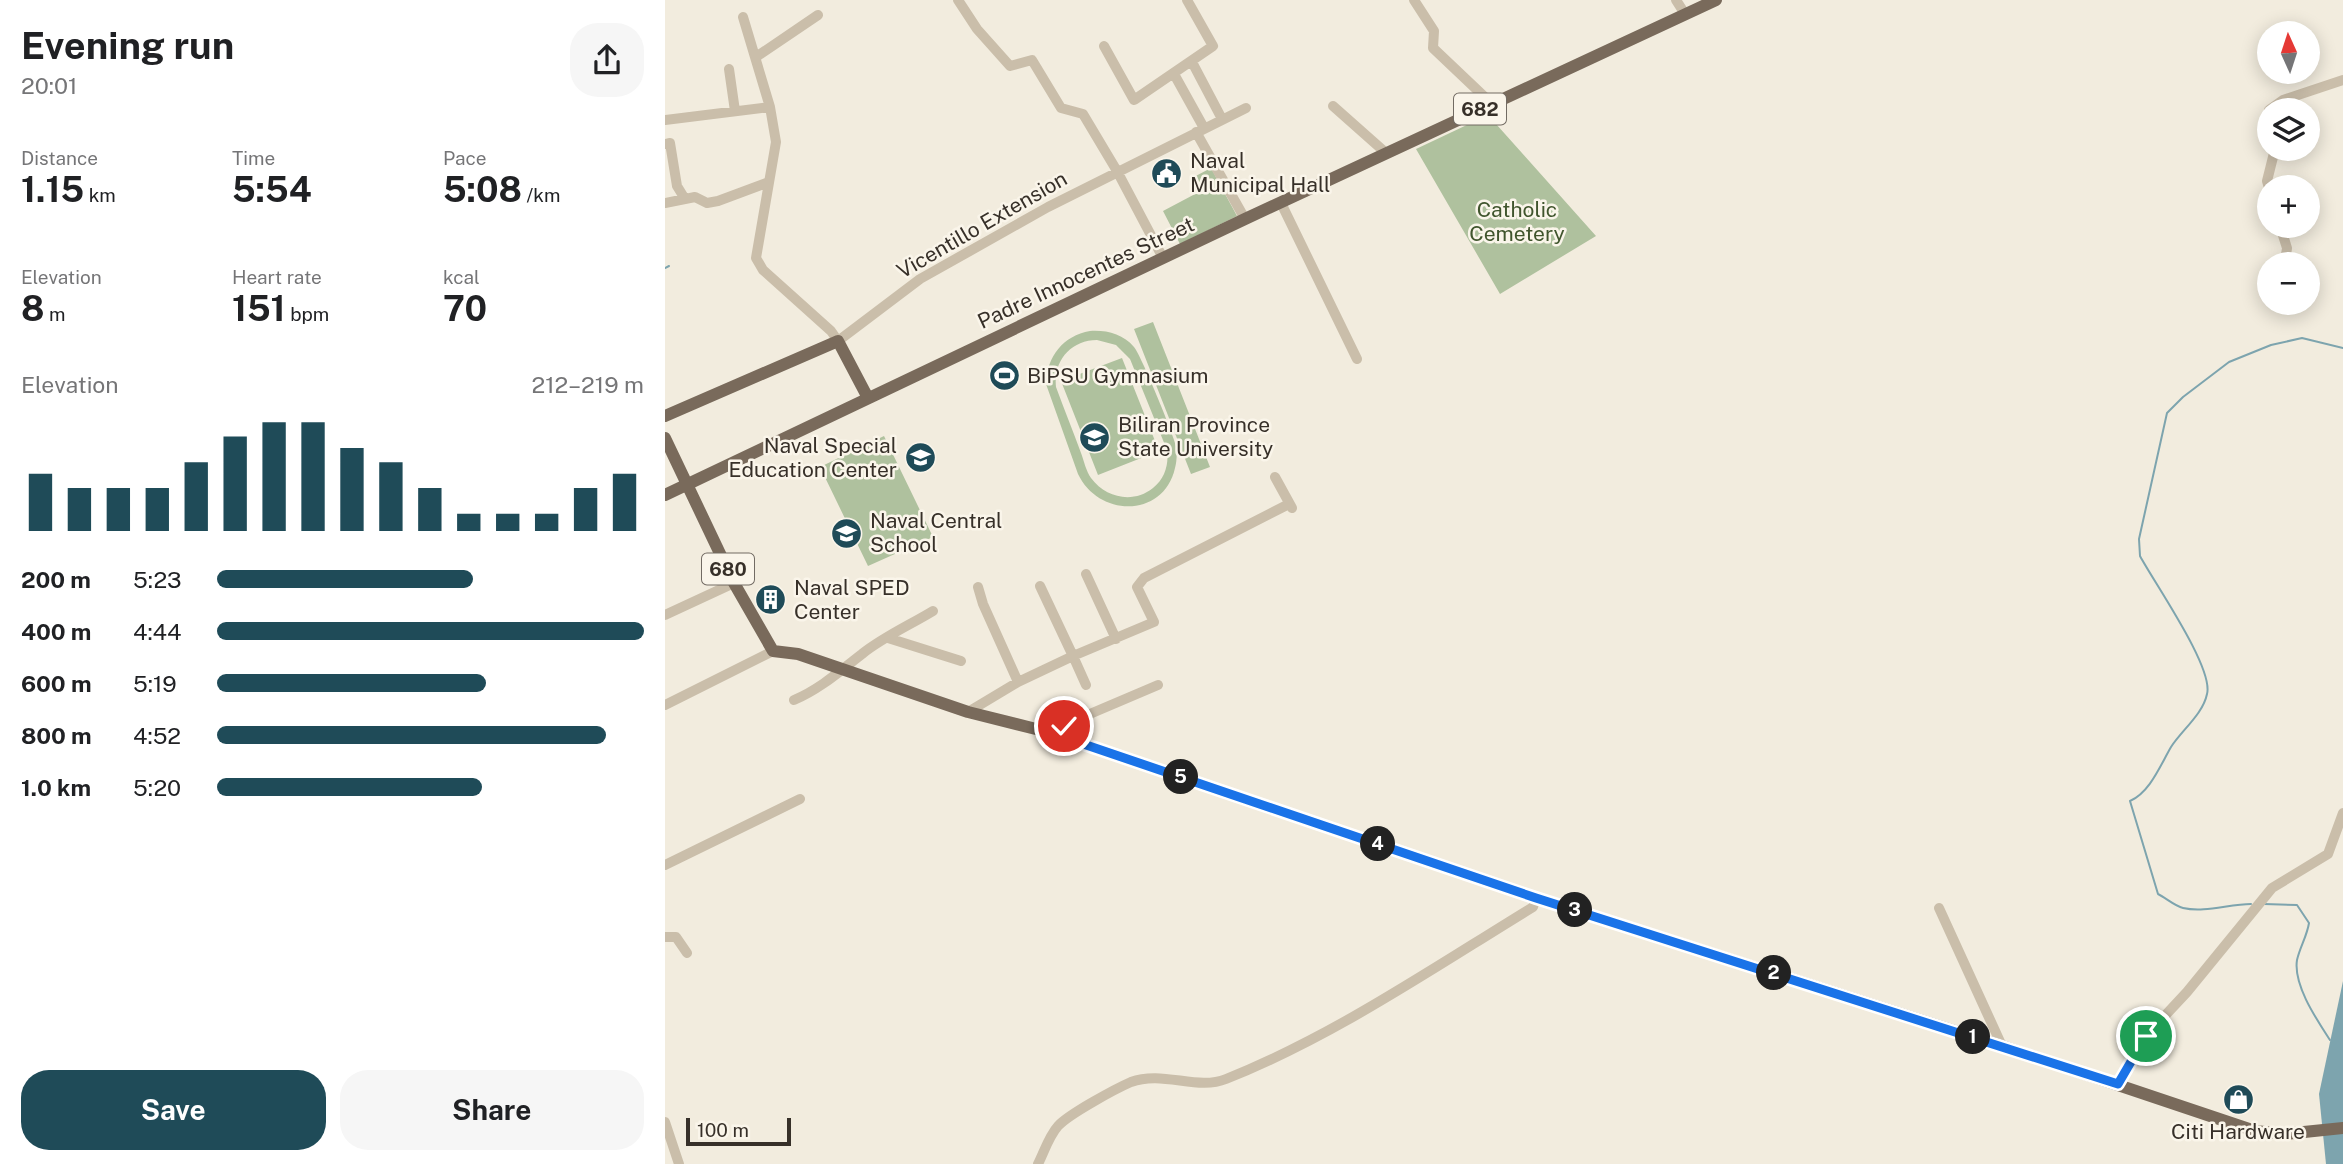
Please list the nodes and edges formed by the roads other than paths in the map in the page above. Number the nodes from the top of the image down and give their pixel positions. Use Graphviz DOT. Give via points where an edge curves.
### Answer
graph roads {
  1 [pos="958,0"];
  2 [pos="1187,0"];
  3 [pos="1414,0"];
  4 [pos="1677,0"];
  5 [pos="1716,0"];
  6 [pos="818,15"];
  7 [pos="1685,15"];
  8 [pos="743,17"];
  9 [pos="1104,46"];
  10 [pos="756,58"];
  11 [pos="1192,62"];
  12 [pos="729,69"];
  13 [pos="1174,74"];
  14 [pos="2343,80"];
  15 [pos="2289,98"];
  16 [pos="1492,104"];
  17 [pos="1333,106"];
  18 [pos="770,107"];
  19 [pos="1246,108"];
  20 [pos="735,111"];
  21 [pos="1222,119"];
  22 [pos="665,120"];
  23 [pos="1200,130"];
  24 [pos="665,144"];
  25 [pos="1386,153"];
  26 [pos="1117,172"];
  27 [pos="769,182"];
  28 [pos="685,199"];
  29 [pos="665,203"];
  30 [pos="1281,203"];
  31 [pos="1245,219"];
  32 [pos="1163,258"];
  33 [pos="838,341"];
  34 [pos="1357,359"];
  35 [pos="868,398"];
  36 [pos="665,416"];
  37 [pos="665,438"];
  38 [pos="1275,477"];
  39 [pos="687,485"];
  40 [pos="665,495"];
  41 [pos="1086,574"];
  42 [pos="734,583"];
  43 [pos="1040,586"];
  44 [pos="978,587"];
  45 [pos="933,611"];
  46 [pos="665,615"];
  47 [pos="888,638"];
  48 [pos="1116,639"];
  49 [pos="773,651"];
  50 [pos="1073,656"];
  51 [pos="961,661"];
  52 [pos="845,669"];
  53 [pos="1018,682"];
  54 [pos="1086,685"];
  55 [pos="1158,685"];
  56 [pos="794,701"];
  57 [pos="665,705"];
  58 [pos="968,712"];
  59 [pos="1048,732"];
  60 [pos="800,799"];
  61 [pos="2343,813"];
  62 [pos="665,865"];
  63 [pos="1536,898"];
  64 [pos="1939,908"];
  65 [pos="665,937"];
  66 [pos="687,953"];
  67 [pos="2002,1046"];
  68 [pos="2118,1084"];
  69 [pos="665,1122"];
  70 [pos="2343,1128"];
  71 [pos="675,1163"];
  72 [pos="1038,1164"];
  1 -- 26 [label="street" via="1010,66 1032,60 1061,108 1083,114"];
  2 -- 11 [label="street" via="1213,46"];
  3 -- 16 [label="street" via="1434,31 1433,48"];
  4 -- 7 [label="street"];
  5 -- 7 [label="main road, Padre Innocentes Street / 682"];
  6 -- 10 [label="street"];
  7 -- 16 [label="main road, Padre Innocentes Street / 682"];
  8 -- 10 [label="street"];
  9 -- 13 [label="street" via="1133,100"];
  10 -- 18 [label="street"];
  11 -- 13 [label="street"];
  11 -- 21 [label="street"];
  12 -- 20 [label="street"];
  13 -- 23 [label="street"];
  14 -- 15 [label="street"];
  16 -- 25 [label="main road, Padre Innocentes Street / 682"];
  17 -- 25 [label="street"];
  18 -- 20 [label="street"];
  18 -- 27 [label="street" via="776,142"];
  19 -- 21 [label="street, Vicentillo Extension"];
  20 -- 22 [label="street"];
  21 -- 23 [label="street, Vicentillo Extension"];
  23 -- 26 [label="street, Vicentillo Extension"];
  23 -- 31 [label="street"];
  24 -- 28 [label="street" via="670,143 677,186"];
  25 -- 30 [label="main road, Padre Innocentes Street / 682"];
  26 -- 32 [label="street"];
  26 -- 33 [label="street, Vicentillo Extension" via="920,279"];
  27 -- 28 [label="street" via="718,201"];
  27 -- 33 [label="street" via="756,258"];
  28 -- 29 [label="street"];
  30 -- 31 [label="main road, Padre Innocentes Street / 682"];
  30 -- 34 [label="street"];
  31 -- 32 [label="main road, Padre Innocentes Street / 682"];
  32 -- 35 [label="main road, Padre Innocentes Street / 682"];
  33 -- 35 [label="main road"];
  33 -- 36 [label="main road, Vicentillo Extension"];
  35 -- 39 [label="main road, Padre Innocentes Street / 682"];
  37 -- 39 [label="main road"];
  38 -- 48 [label="street" via="1291,506 1144,578 1137,587 1154,622"];
  39 -- 40 [label="main road, Padre Innocentes Street"];
  39 -- 42 [label="main road, 680"];
  41 -- 48 [label="street"];
  42 -- 46 [label="street"];
  42 -- 49 [label="main road, 680"];
  43 -- 50 [label="street"];
  44 -- 53 [label="street"];
  45 -- 47 [label="street"];
  47 -- 51 [label="street"];
  47 -- 52 [label="street"];
  48 -- 50 [label="street"];
  49 -- 52 [label="main road"];
  49 -- 57 [label="street"];
  50 -- 53 [label="street"];
  50 -- 54 [label="street"];
  52 -- 56 [label="street"];
  52 -- 58 [label="main road"];
  53 -- 58 [label="street"];
  55 -- 59 [label="street"];
  58 -- 59 [label="main road"];
  59 -- 63 [label="main road"];
  60 -- 62 [label="street"];
  61 -- 68 [label="street" via="2328,855 2272,888 2146,1036"];
  63 -- 67 [label="main road"];
  63 -- 72 [label="street" via="1532,907 1377,1002 1300,1045 1223,1080 1153,1077 1131,1082 1066,1119 1056,1128"];
  64 -- 67 [label="street"];
  65 -- 66 [label="street" via="676,937"];
  67 -- 68 [label="main road"];
  68 -- 70 [label="main road" via="2255,1131 2304,1133"];
  69 -- 71 [label="street"];
}
